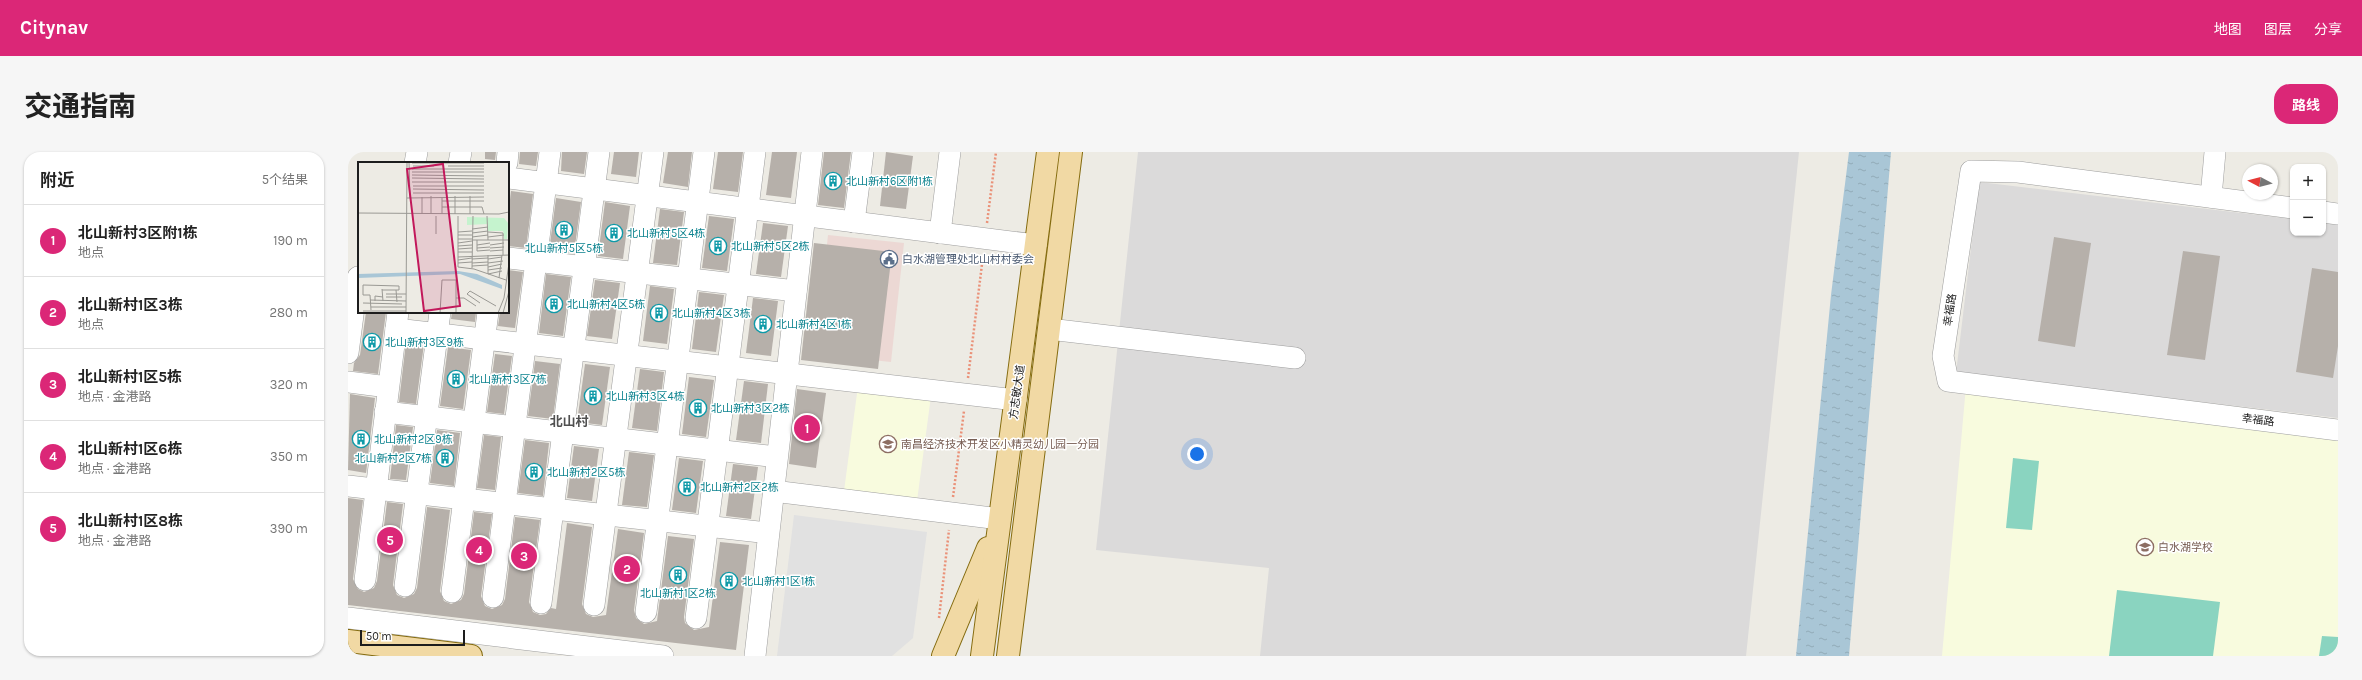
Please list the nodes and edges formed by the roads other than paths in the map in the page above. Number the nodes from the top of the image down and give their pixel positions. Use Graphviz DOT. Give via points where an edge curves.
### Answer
graph roads {
  1 [pos="416,152"];
  2 [pos="461,152"];
  3 [pos="508,152"];
  4 [pos="550,152"];
  5 [pos="599,152"];
  6 [pos="653,152"];
  7 [pos="704,152"];
  8 [pos="755,152"];
  9 [pos="812,152"];
  10 [pos="863,152"];
  11 [pos="950,152"];
  12 [pos="1048,152"];
  13 [pos="1071,152"];
  14 [pos="2215,152"];
  15 [pos="415,162"];
  16 [pos="459,162"];
  17 [pos="507,162"];
  18 [pos="509,178"];
  19 [pos="546,183"];
  20 [pos="594,189"];
  21 [pos="647,196"];
  22 [pos="2210,197"];
  23 [pos="698,202"];
  24 [pos="748,208"];
  25 [pos="2290,208"];
  26 [pos="2326,212"];
  27 [pos="2338,214"];
  28 [pos="804,216"];
  29 [pos="854,222"];
  30 [pos="940,233"];
  31 [pos="1036,245"];
  32 [pos="509,258"];
  33 [pos="537,261"];
  34 [pos="584,266"];
  35 [pos="637,273"];
  36 [pos="355,277"];
  37 [pos="688,279"];
  38 [pos="739,285"];
  39 [pos="796,291"];
  40 [pos="440,313"];
  41 [pos="488,313"];
  42 [pos="397,321"];
  43 [pos="1049,329"];
  44 [pos="437,334"];
  45 [pos="484,339"];
  46 [pos="526,343"];
  47 [pos="573,348"];
  48 [pos="348,353"];
  49 [pos="627,354"];
  50 [pos="1295,358"];
  51 [pos="678,360"];
  52 [pos="728,366"];
  53 [pos="786,373"];
  54 [pos="348,382"];
  55 [pos="388,387"];
  56 [pos="1016,400"];
  57 [pos="385,412"];
  58 [pos="427,417"];
  59 [pos="474,422"];
  60 [pos="515,427"];
  61 [pos="2338,430"];
  62 [pos="563,432"];
  63 [pos="616,438"];
  64 [pos="667,444"];
  65 [pos="717,450"];
  66 [pos="777,457"];
  67 [pos="348,486"];
  68 [pos="376,489"];
  69 [pos="773,491"];
  70 [pos="417,493"];
  71 [pos="464,499"];
  72 [pos="505,503"];
  73 [pos="553,509"];
  74 [pos="606,515"];
  75 [pos="1000,519"];
  76 [pos="657,521"];
  77 [pos="708,526"];
  78 [pos="768,533"];
  79 [pos="365,580"];
  80 [pos="405,586"];
  81 [pos="452,592"];
  82 [pos="493,597"];
  83 [pos="541,603"];
  84 [pos="594,605"];
  85 [pos="646,612"];
  86 [pos="1013,616"];
  87 [pos="348,618"];
  88 [pos="696,618"];
  89 [pos="348,641"];
  90 [pos="471,656"];
  91 [pos="663,656"];
  92 [pos="755,656"];
  93 [pos="943,656"];
  94 [pos="982,656"];
  95 [pos="1008,656"];
  96 [pos="1018,656"];
  1 -- 15 [label="street"];
  2 -- 16 [label="street"];
  3 -- 17 [label="street"];
  4 -- 19 [label="street"];
  5 -- 20 [label="street"];
  6 -- 21 [label="street"];
  7 -- 23 [label="street"];
  8 -- 24 [label="street"];
  9 -- 28 [label="street"];
  10 -- 29 [label="street"];
  11 -- 30 [label="street"];
  12 -- 31 [label="main road, 方志敏大道"];
  13 -- 43 [label="main road"];
  14 -- 22 [label="street"];
  18 -- 19 [label="street"];
  19 -- 20 [label="street"];
  19 -- 33 [label="street"];
  20 -- 21 [label="street"];
  20 -- 34 [label="street"];
  21 -- 23 [label="street"];
  21 -- 35 [label="street"];
  22 -- 25 [label="street, 幸福路"];
  22 -- 61 [label="street, 幸福路" via="2018,172 1971,171 1943,356 1948,381"];
  23 -- 24 [label="street"];
  23 -- 37 [label="street"];
  24 -- 28 [label="street"];
  24 -- 38 [label="street"];
  26 -- 27 [label="street"];
  28 -- 29 [label="street"];
  28 -- 39 [label="street"];
  29 -- 30 [label="street"];
  30 -- 31 [label="street"];
  31 -- 56 [label="main road, 方志敏大道"];
  32 -- 33 [label="street"];
  33 -- 34 [label="street"];
  33 -- 46 [label="street"];
  34 -- 35 [label="street"];
  34 -- 47 [label="street"];
  35 -- 37 [label="street"];
  35 -- 49 [label="street"];
  36 -- 48 [label="street"];
  37 -- 38 [label="street"];
  37 -- 51 [label="street"];
  38 -- 39 [label="street"];
  38 -- 52 [label="street"];
  39 -- 53 [label="street"];
  40 -- 44 [label="street"];
  41 -- 45 [label="street"];
  42 -- 44 [label="street"];
  42 -- 55 [label="street"];
  43 -- 50 [label="street"];
  43 -- 86 [label="main road"];
  44 -- 45 [label="street"];
  44 -- 58 [label="street"];
  45 -- 46 [label="street"];
  45 -- 59 [label="street"];
  46 -- 47 [label="street"];
  46 -- 60 [label="street"];
  47 -- 49 [label="street"];
  47 -- 62 [label="street"];
  49 -- 51 [label="street"];
  49 -- 63 [label="street"];
  51 -- 52 [label="street"];
  51 -- 64 [label="street"];
  52 -- 53 [label="street"];
  52 -- 65 [label="street"];
  53 -- 56 [label="street"];
  53 -- 66 [label="street"];
  54 -- 55 [label="street"];
  55 -- 57 [label="street"];
  56 -- 75 [label="main road, 方志敏大道"];
  57 -- 58 [label="street"];
  57 -- 68 [label="street"];
  58 -- 59 [label="street"];
  58 -- 70 [label="street"];
  59 -- 60 [label="street"];
  59 -- 71 [label="street"];
  60 -- 62 [label="street"];
  60 -- 72 [label="street"];
  62 -- 63 [label="street"];
  62 -- 73 [label="street"];
  63 -- 64 [label="street"];
  63 -- 74 [label="street"];
  64 -- 65 [label="street"];
  64 -- 76 [label="street"];
  65 -- 66 [label="street"];
  65 -- 77 [label="street"];
  66 -- 69 [label="street"];
  67 -- 68 [label="street"];
  68 -- 70 [label="street"];
  68 -- 79 [label="street"];
  69 -- 75 [label="street"];
  69 -- 78 [label="street"];
  70 -- 71 [label="street"];
  70 -- 80 [label="street"];
  71 -- 72 [label="street"];
  71 -- 81 [label="street"];
  72 -- 73 [label="street"];
  72 -- 82 [label="street"];
  73 -- 74 [label="street"];
  73 -- 83 [label="street"];
  74 -- 76 [label="street"];
  74 -- 84 [label="street"];
  75 -- 93 [label="main road"];
  75 -- 94 [label="main road, 方志敏大道"];
  76 -- 77 [label="street"];
  76 -- 85 [label="street"];
  77 -- 78 [label="street"];
  77 -- 88 [label="street"];
  78 -- 92 [label="street"];
  86 -- 95 [label="main road"];
  86 -- 96 [label="main road"];
  87 -- 91 [label="street"];
  89 -- 90 [label="main road"];
}
